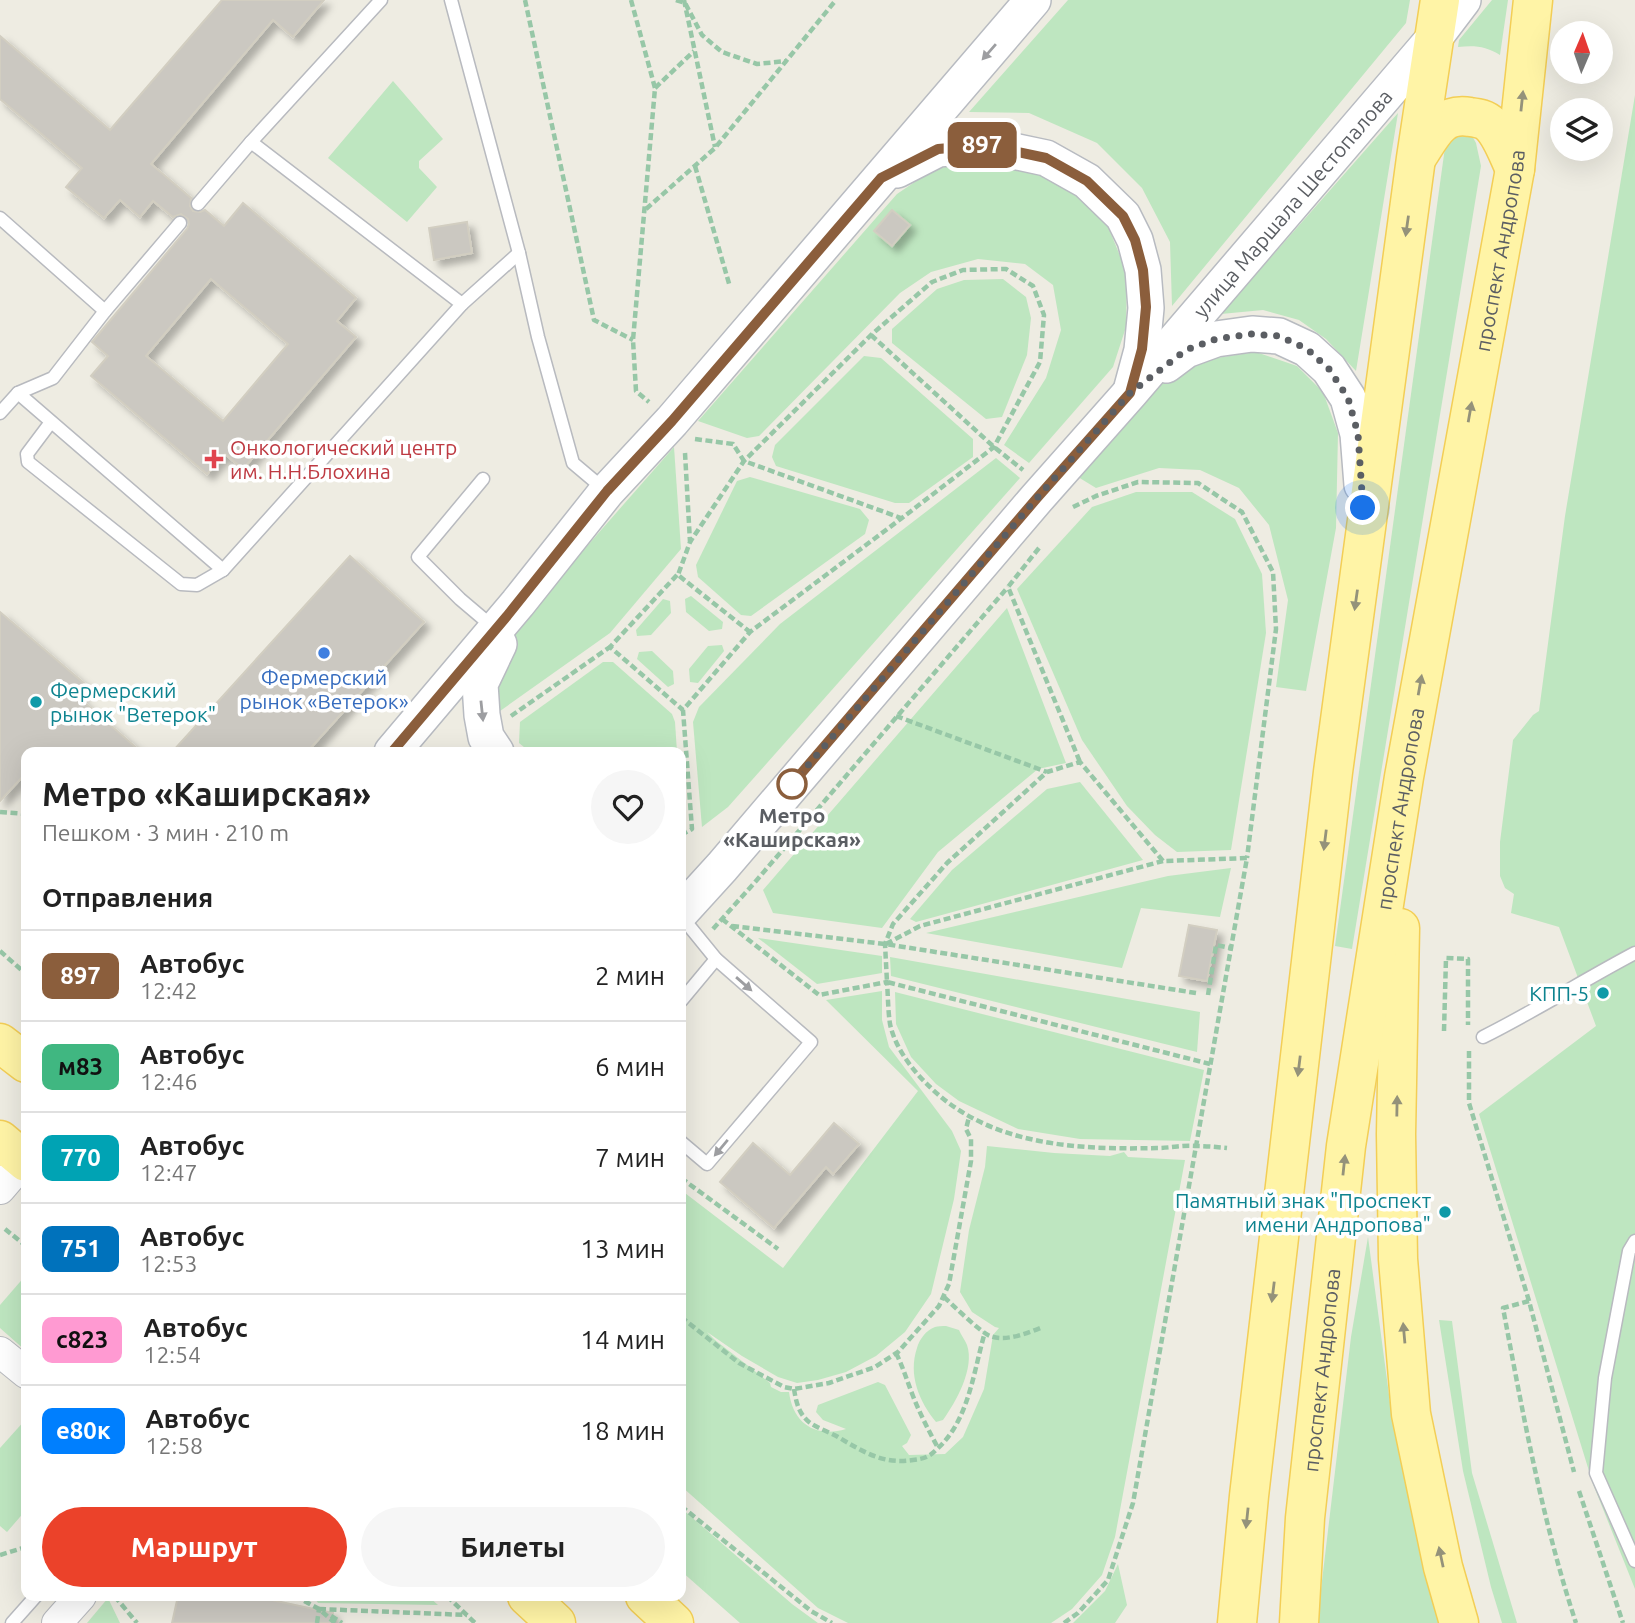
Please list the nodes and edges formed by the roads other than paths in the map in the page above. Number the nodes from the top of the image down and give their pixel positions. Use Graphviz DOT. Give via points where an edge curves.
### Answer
graph roads {
  1 [pos="381,0"];
  2 [pos="451,0"];
  3 [pos="1033,0"];
  4 [pos="1463,0"];
  5 [pos="1533,0"];
  6 [pos="1438,18"];
  7 [pos="251,142"];
  8 [pos="1416,158"];
  9 [pos="1514,169"];
  10 [pos="881,178"];
  11 [pos="198,204"];
  12 [pos="0,218"];
  13 [pos="180,223"];
  14 [pos="519,253"];
  15 [pos="462,304"];
  16 [pos="105,311"];
  17 [pos="18,393"];
  18 [pos="1130,393"];
  19 [pos="0,413"];
  20 [pos="51,422"];
  21 [pos="483,479"];
  22 [pos="607,491"];
  23 [pos="1365,533"];
  24 [pos="223,570"];
  25 [pos="518,603"];
  26 [pos="496,630"];
  27 [pos="498,738"];
  28 [pos="396,747"];
  29 [pos="1404,776"];
  30 [pos="722,867"];
  31 [pos="686,870"];
  32 [pos="686,908"];
  33 [pos="686,920"];
  34 [pos="1635,953"];
  35 [pos="716,959"];
  36 [pos="686,995"];
  37 [pos="1483,1037"];
  38 [pos="0,1043"];
  39 [pos="21,1059"];
  40 [pos="686,1146"];
  41 [pos="19,1155"];
  42 [pos="0,1189"];
  43 [pos="1635,1241"];
  44 [pos="0,1352"];
  45 [pos="21,1369"];
  46 [pos="1635,1561"];
  47 [pos="32,1601"];
  48 [pos="77,1601"];
  49 [pos="532,1601"];
  50 [pos="650,1601"];
  51 [pos="12,1623"];
  52 [pos="57,1623"];
  53 [pos="556,1623"];
  54 [pos="674,1623"];
  55 [pos="1237,1623"];
  56 [pos="1299,1623"];
  57 [pos="1459,1623"];
  1 -- 7 [label="lane"];
  2 -- 14 [label="lane"];
  3 -- 10 [label="main road, one-way"];
  4 -- 6 [label="main road, улица Маршала Шестопалова"];
  9 -- 5 [label="main road, проспект Андропова, one-way"];
  6 -- 8 [label="main road"];
  6 -- 18 [label="main road, улица Маршала Шестопалова"];
  7 -- 11 [label="lane"];
  7 -- 15 [label="lane"];
  8 -- 9 [label="main road" via="1442,122 1466,116 1489,122"];
  8 -- 23 [label="main road, one-way"];
  29 -- 9 [label="main road, проспект Андропова, one-way"];
  10 -- 18 [label="main road" via="938,149 984,145 1046,158 1087,181 1123,216 1143,270 1142,349"];
  10 -- 22 [label="main road" via="678,429"];
  12 -- 16 [label="lane"];
  13 -- 16 [label="lane"];
  14 -- 15 [label="lane"];
  14 -- 22 [label="lane" via="573,463"];
  15 -- 24 [label="lane"];
  16 -- 17 [label="lane" via="53,378"];
  17 -- 19 [label="lane"];
  17 -- 20 [label="lane"];
  18 -- 23 [label="main road" via="1186,350 1216,339 1279,336 1307,349 1329,369 1348,398 1358,434"];
  18 -- 30 [label="main road, улица Маршала Шестопалова"];
  20 -- 24 [label="lane"];
  20 -- 24 [label="lane" via="27,454 28,462 181,584 197,585"];
  21 -- 26 [label="lane" via="418,556"];
  22 -- 25 [label="main road"];
  23 -- 55 [label="main road, one-way" via="1333,772"];
  25 -- 26 [label="main road"];
  25 -- 27 [label="main road, one-way" via="480,684 486,737"];
  26 -- 28 [label="main road"];
  56 -- 29 [label="main road, проспект Андропова, one-way" via="1305,1518 1346,1146"];
  57 -- 29 [label="main road, one-way" via="1411,1415 1398,1259 1396,1134"];
  30 -- 31 [label="main road"];
  30 -- 32 [label="main road, улица Маршала Шестопалова"];
  33 -- 35 [label="lane"];
  34 -- 37 [label="lane"];
  35 -- 36 [label="lane"];
  35 -- 40 [label="lane, one-way" via="811,1042 707,1164"];
  38 -- 39 [label="main road"];
  41 -- 42 [label="street"];
  43 -- 46 [label="lane" via="1629,1251 1605,1378 1596,1473"];
  44 -- 45 [label="street"];
  47 -- 51 [label="lane"];
  48 -- 52 [label="street"];
  49 -- 53 [label="main road"];
  50 -- 54 [label="main road"];
}
